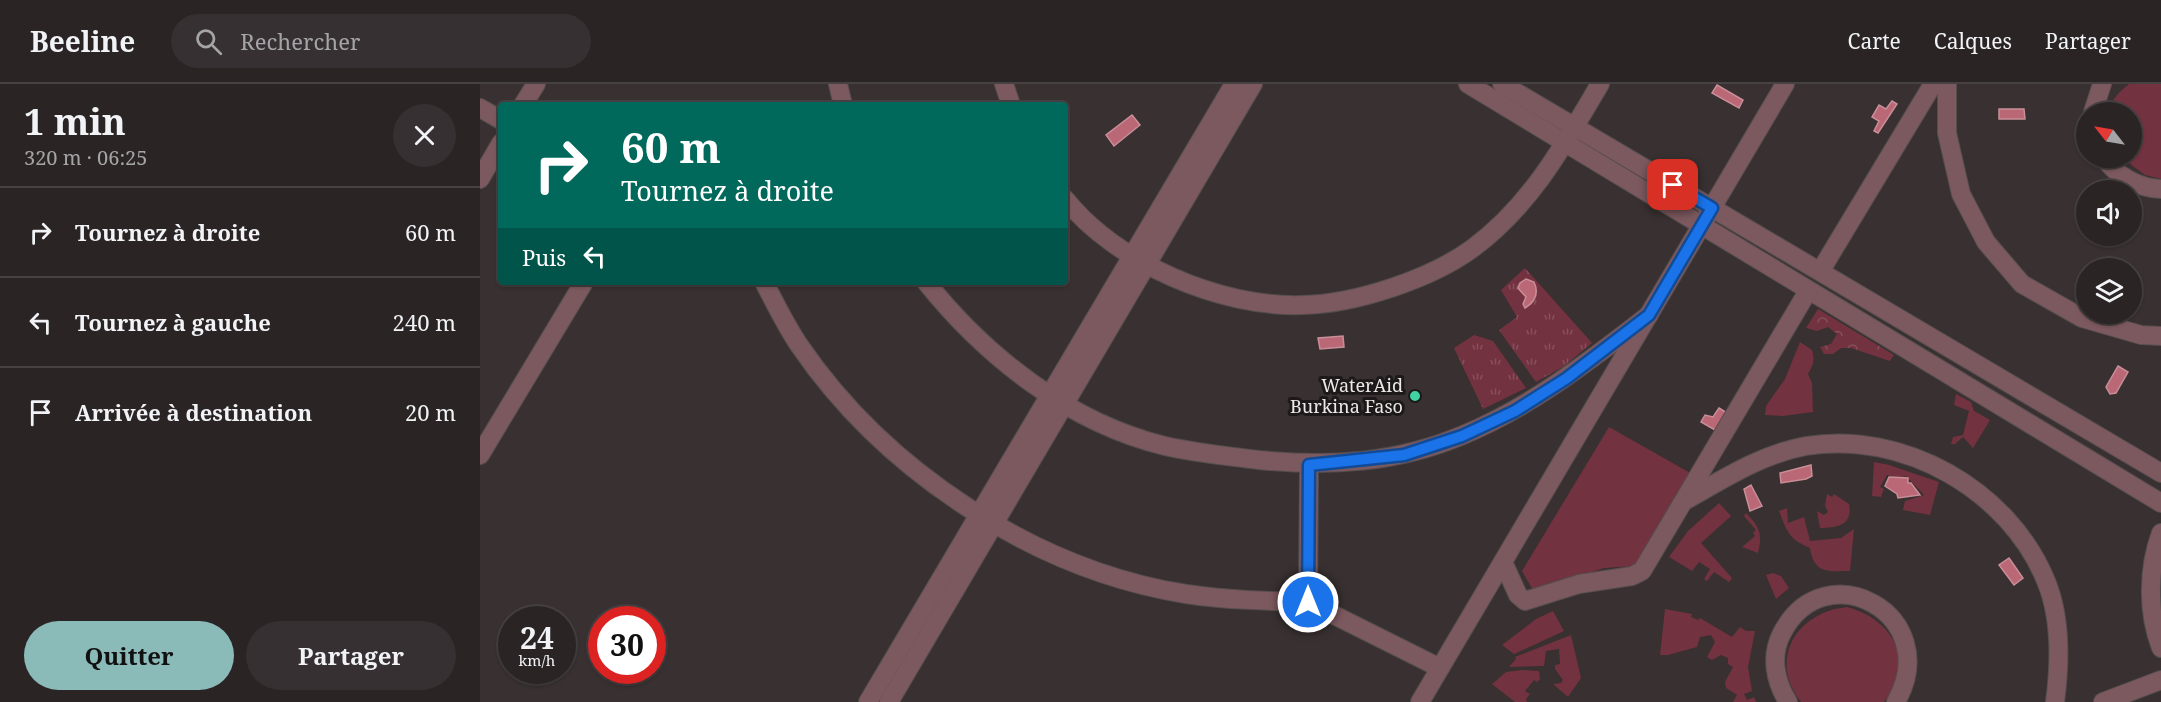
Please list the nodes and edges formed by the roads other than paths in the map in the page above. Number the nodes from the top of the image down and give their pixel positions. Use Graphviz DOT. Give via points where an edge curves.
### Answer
graph roads {
  1 [pos="536,84"];
  2 [pos="838,84"];
  3 [pos="1004,84"];
  4 [pos="1234,84"];
  5 [pos="1253,84"];
  6 [pos="1468,84"];
  7 [pos="1502,84"];
  8 [pos="1600,84"];
  9 [pos="1785,84"];
  10 [pos="1933,84"];
  11 [pos="1947,84"];
  12 [pos="2102,84"];
  13 [pos="525,102"];
  14 [pos="842,102"];
  15 [pos="1010,102"];
  16 [pos="2096,102"];
  17 [pos="480,108"];
  18 [pos="498,118"];
  19 [pos="1570,135"];
  20 [pos="498,148"];
  21 [pos="2114,168"];
  22 [pos="480,178"];
  23 [pos="2161,189"];
  24 [pos="1068,203"];
  25 [pos="1712,208"];
  26 [pos="1702,226"];
  27 [pos="1139,261"];
  28 [pos="1821,270"];
  29 [pos="582,285"];
  30 [pos="766,285"];
  31 [pos="929,285"];
  32 [pos="1808,291"];
  33 [pos="1649,315"];
  34 [pos="2161,336"];
  35 [pos="1048,395"];
  36 [pos="1065,405"];
  37 [pos="480,455"];
  38 [pos="1309,465"];
  39 [pos="2161,473"];
  40 [pos="1686,500"];
  41 [pos="2161,503"];
  42 [pos="977,516"];
  43 [pos="994,525"];
  44 [pos="2161,533"];
  45 [pos="1503,562"];
  46 [pos="1308,602"];
  47 [pos="2161,648"];
  48 [pos="902,662"];
  49 [pos="1440,668"];
  50 [pos="2161,680"];
  51 [pos="868,702"];
  52 [pos="889,702"];
  53 [pos="1420,702"];
  54 [pos="1788,702"];
  55 [pos="1896,702"];
  56 [pos="2055,702"];
  57 [pos="2103,702"];
  1 -- 13 [label="street"];
  2 -- 14 [label="street"];
  3 -- 15 [label="street"];
  4 -- 27 [label="street"];
  5 -- 27 [label="street"];
  6 -- 19 [label="street"];
  7 -- 19 [label="street"];
  8 -- 19 [label="street"];
  9 -- 25 [label="street"];
  10 -- 28 [label="street"];
  11 -- 34 [label="street" via="1947,134 1961,194 1986,242 2022,284 2082,318"];
  12 -- 16 [label="street"];
  17 -- 18 [label="street"];
  19 -- 25 [label="street"];
  19 -- 26 [label="street"];
  19 -- 27 [label="street" via="1526,201 1473,249 1418,277 1358,298 1303,305 1245,300 1189,283"];
  20 -- 22 [label="street"];
  21 -- 23 [label="street" via="2125,178"];
  24 -- 27 [label="street"];
  25 -- 26 [label="street"];
  25 -- 28 [label="street"];
  26 -- 32 [label="street"];
  26 -- 33 [label="street"];
  27 -- 35 [label="street"];
  27 -- 36 [label="street"];
  28 -- 39 [label="street"];
  29 -- 37 [label="street"];
  30 -- 42 [label="street" via="799,345 844,400 902,459"];
  31 -- 35 [label="street" via="986,346"];
  32 -- 40 [label="street"];
  32 -- 41 [label="street"];
  33 -- 38 [label="street" via="1567,378 1515,411 1462,436 1404,455"];
  33 -- 45 [label="street"];
  35 -- 36 [label="street"];
  35 -- 42 [label="street"];
  36 -- 38 [label="street" via="1115,429 1163,445 1205,454"];
  36 -- 43 [label="street"];
  38 -- 46 [label="street"];
  40 -- 45 [label="street" via="1646,568 1632,576 1579,584 1525,602"];
  40 -- 56 [label="street" via="1775,454 1807,446 1850,443 1897,451 1972,487 2034,555 2047,582 2057,625"];
  42 -- 43 [label="street"];
  42 -- 48 [label="street"];
  43 -- 46 [label="street" via="1075,563 1184,594"];
  43 -- 48 [label="street"];
  44 -- 47 [label="street" via="2150,593"];
  45 -- 49 [label="street"];
  46 -- 49 [label="street"];
  48 -- 51 [label="street"];
  48 -- 52 [label="street"];
  49 -- 53 [label="street"];
  50 -- 57 [label="street"];
  54 -- 55 [label="street" via="1779,688 1774,665 1777,642 1788,621 1805,605 1827,596 1850,595 1872,601 1891,615 1904,634 1909,657 1907,680"];
}
